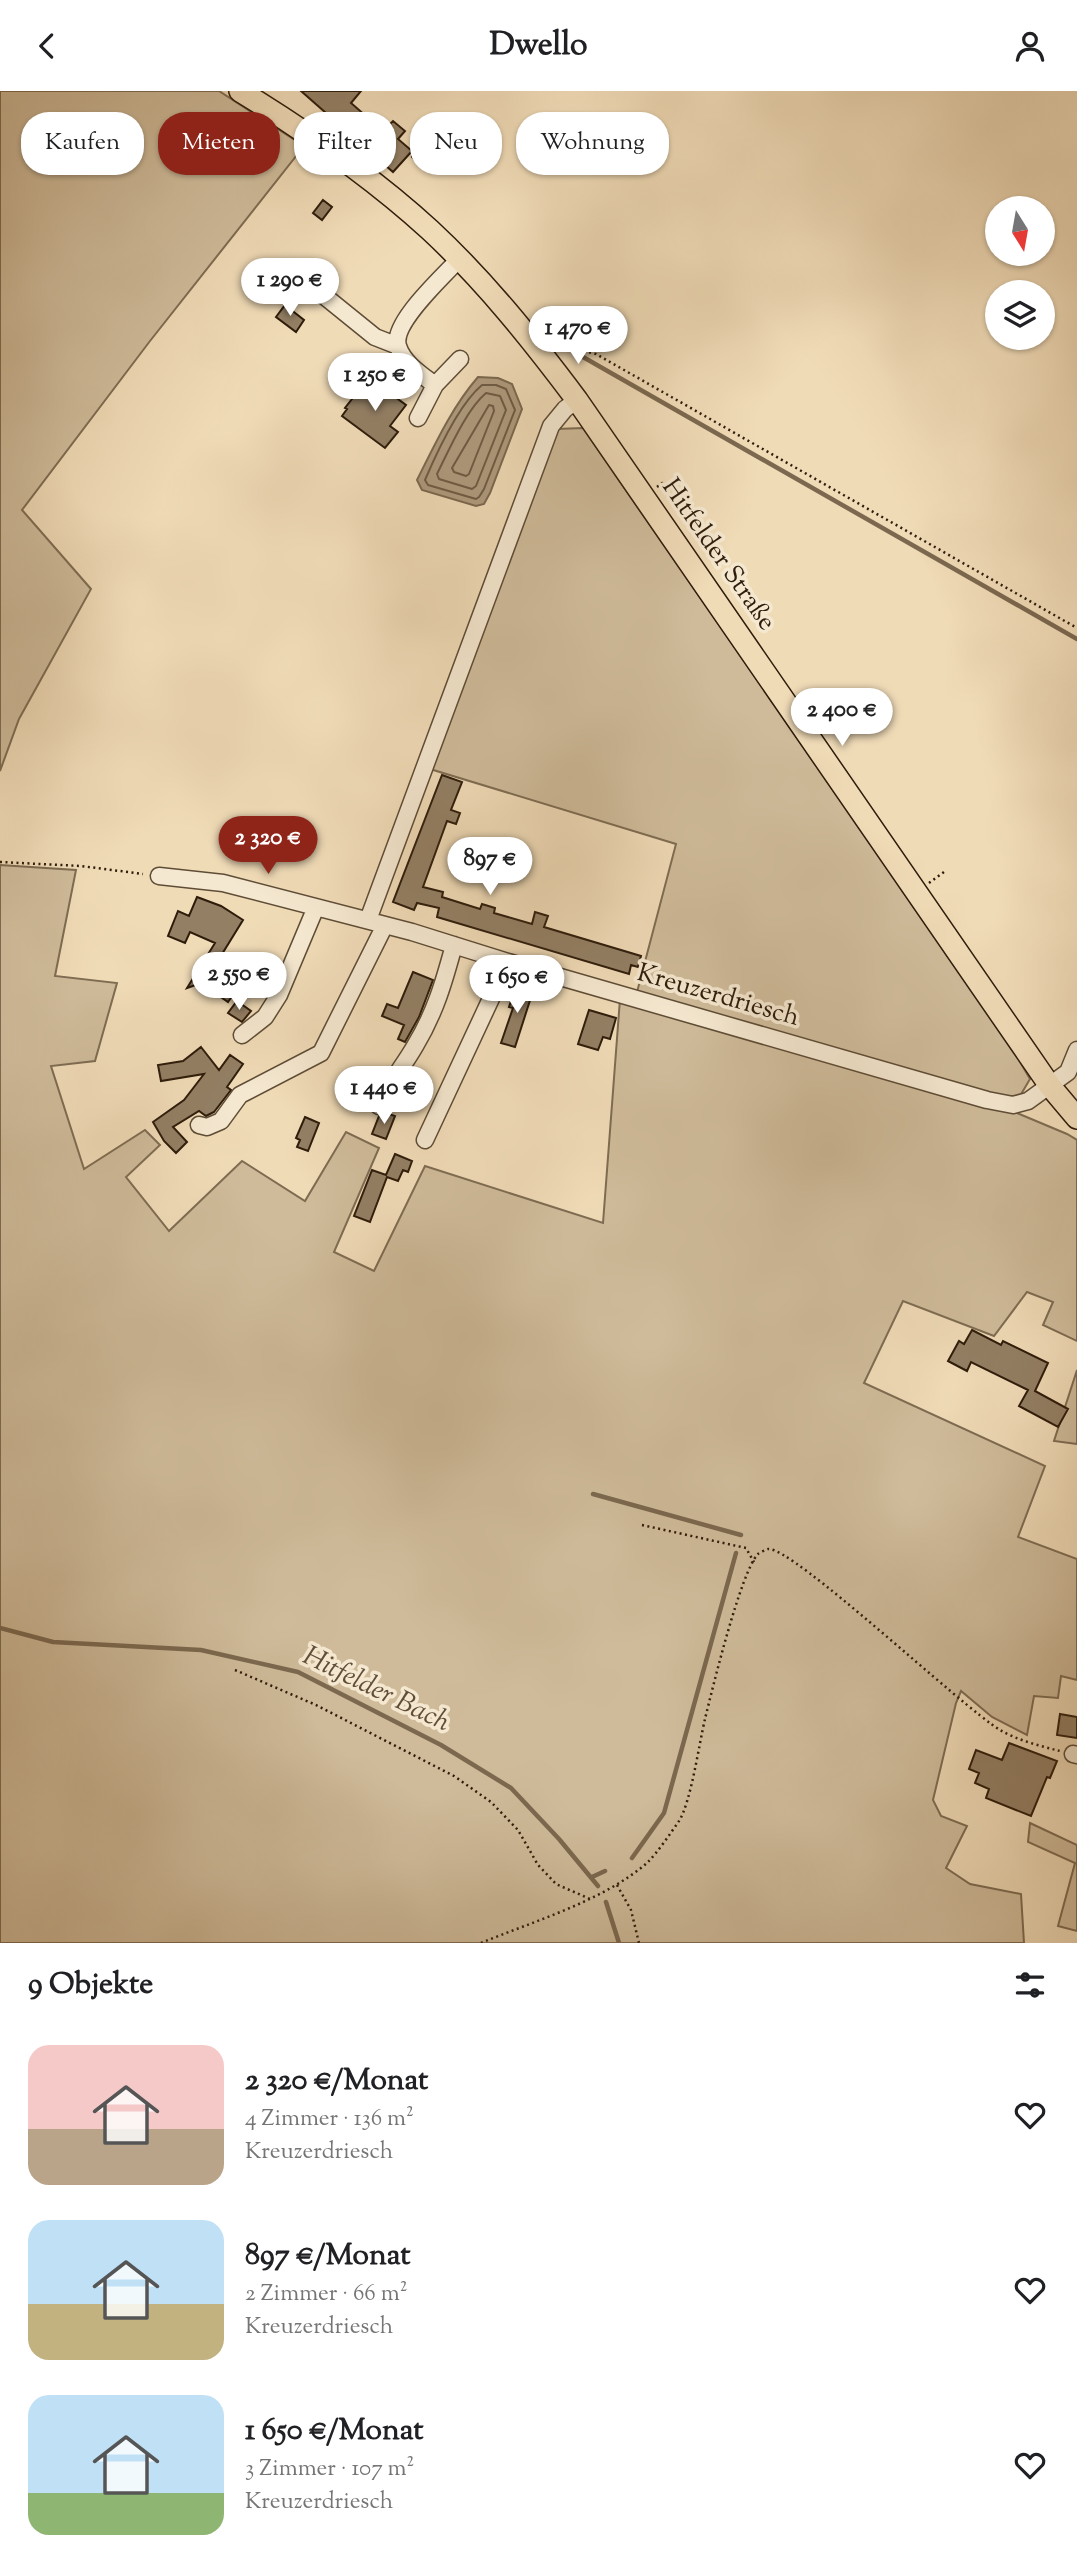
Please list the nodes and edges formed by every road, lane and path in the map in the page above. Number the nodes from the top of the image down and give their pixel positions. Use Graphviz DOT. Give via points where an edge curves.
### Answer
graph roads {
  1 [pos="240,91"];
  2 [pos="459,259"];
  3 [pos="307,282"];
  4 [pos="398,346"];
  5 [pos="555,351"];
  6 [pos="460,359"];
  7 [pos="435,385"];
  8 [pos="577,400"];
  9 [pos="418,418"];
  10 [pos="1077,628"];
  11 [pos="0,862"];
  12 [pos="159,876"];
  13 [pos="316,907"];
  14 [pos="369,920"];
  15 [pos="385,925"];
  16 [pos="454,945"];
  17 [pos="508,962"];
  18 [pos="242,1035"];
  19 [pos="1077,1050"];
  20 [pos="1051,1086"];
  21 [pos="379,1106"];
  22 [pos="1077,1118"];
  23 [pos="200,1125"];
  24 [pos="425,1140"];
  25 [pos="642,1525"];
  26 [pos="754,1562"];
  27 [pos="235,1670"];
  28 [pos="1075,1754"];
  29 [pos="616,1884"];
  30 [pos="590,1899"];
  31 [pos="481,1943"];
  32 [pos="639,1943"];
  1 -- 2 [label="main road, Hitfelder Straße" via="355,168"];
  2 -- 4 [label="street" via="403,320"];
  2 -- 8 [label="main road, Hitfelder Straße" via="509,313"];
  3 -- 4 [label="street" via="374,337"];
  4 -- 7 [label="street" via="415,370"];
  5 -- 10 [label="path" via="576,349 596,354"];
  6 -- 7 [label="street"];
  7 -- 9 [label="street"];
  8 -- 14 [label="street" via="551,426"];
  8 -- 20 [label="main road, Hitfelder Straße"];
  11 -- 12 [label="path"];
  12 -- 13 [label="street, Kreuzerdriesch" via="223,883"];
  13 -- 14 [label="street, Kreuzerdriesch"];
  13 -- 18 [label="street" via="279,995 265,1017"];
  14 -- 15 [label="street, Kreuzerdriesch"];
  15 -- 16 [label="street, Kreuzerdriesch"];
  15 -- 23 [label="street" via="321,1053 240,1094 221,1121"];
  16 -- 17 [label="street, Kreuzerdriesch"];
  16 -- 21 [label="street" via="438,1002"];
  17 -- 20 [label="street, Kreuzerdriesch" via="987,1100 1013,1105"];
  17 -- 24 [label="street"];
  19 -- 20 [label="street" via="1068,1072"];
  20 -- 22 [label="main road, Hitfelder Straße"];
  25 -- 26 [label="path" via="746,1548"];
  26 -- 28 [label="path" via="766,1549 788,1556 1002,1731"];
  26 -- 29 [label="path" via="732,1621 680,1818 648,1862"];
  27 -- 30 [label="path" via="316,1705 454,1776 491,1802 518,1830 538,1865 556,1884"];
  29 -- 30 [label="path"];
  29 -- 32 [label="path" via="631,1910"];
  30 -- 31 [label="path"];
}
